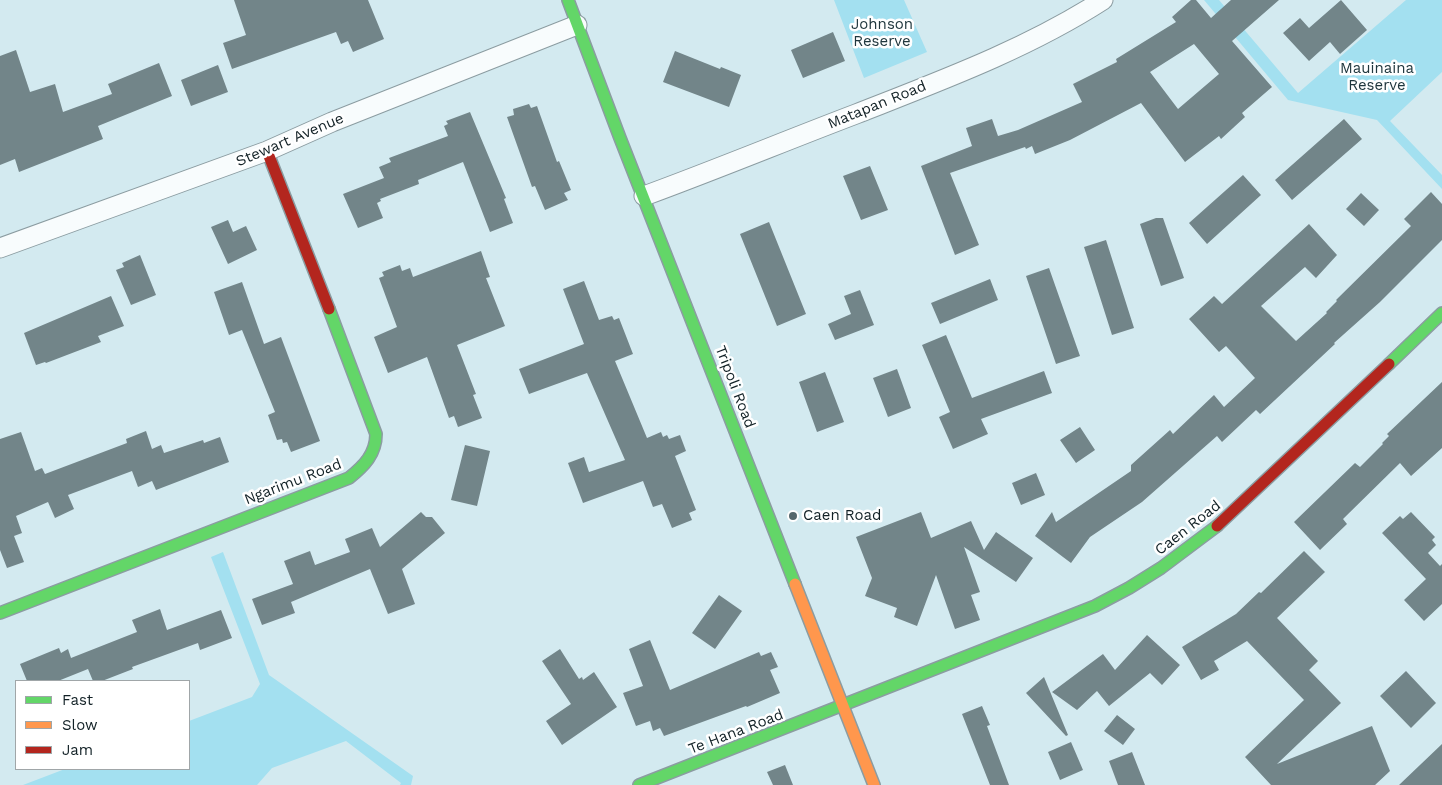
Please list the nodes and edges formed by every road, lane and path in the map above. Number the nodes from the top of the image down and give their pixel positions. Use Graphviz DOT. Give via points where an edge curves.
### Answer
graph roads {
  1 [pos="568,0"];
  2 [pos="1103,0"];
  3 [pos="577,25"];
  4 [pos="267,151"];
  5 [pos="644,196"];
  6 [pos="0,248"];
  7 [pos="1442,313"];
  8 [pos="0,612"];
  9 [pos="843,706"];
  10 [pos="639,785"];
  11 [pos="874,785"];
  1 -- 3 [label="street, Tripoli Road"];
  2 -- 5 [label="street, Matapan Road" via="1026,43 906,94"];
  3 -- 4 [label="street, Stewart Avenue"];
  3 -- 5 [label="street, Tripoli Road"];
  4 -- 6 [label="street, Stewart Avenue"];
  4 -- 8 [label="street, Ngarimu Road" via="372,421 376,436 372,454 363,468 349,478"];
  5 -- 9 [label="street, Tripoli Road"];
  7 -- 9 [label="street, Caen Road" via="1222,522 1161,568 1094,606"];
  9 -- 10 [label="street, Te Hana Road"];
  9 -- 11 [label="street, Tripoli Road"];
}
